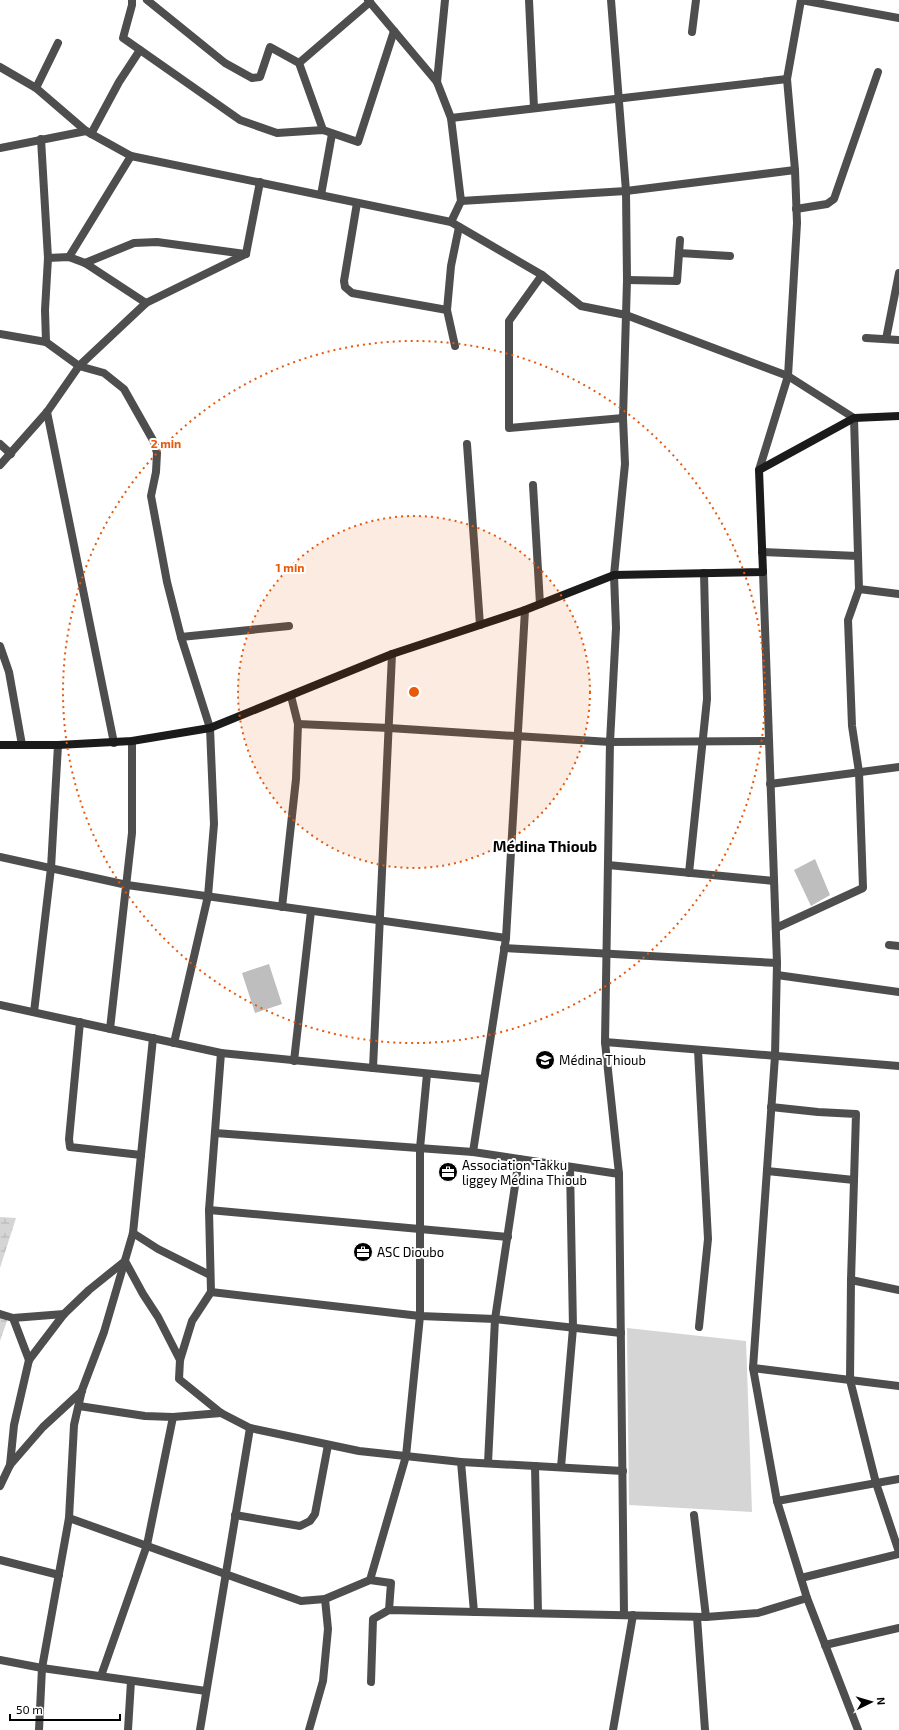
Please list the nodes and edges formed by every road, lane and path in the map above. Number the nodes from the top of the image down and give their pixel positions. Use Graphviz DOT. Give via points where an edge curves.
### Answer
graph roads {
  1 [pos="132,0"];
  2 [pos="147,0"];
  3 [pos="445,0"];
  4 [pos="529,0"];
  5 [pos="610,0"];
  6 [pos="696,0"];
  7 [pos="801,0"];
  8 [pos="369,1"];
  9 [pos="899,18"];
  10 [pos="394,31"];
  11 [pos="692,32"];
  12 [pos="58,43"];
  13 [pos="140,50"];
  14 [pos="299,63"];
  15 [pos="0,67"];
  16 [pos="878,72"];
  17 [pos="787,79"];
  18 [pos="437,82"];
  19 [pos="36,88"];
  20 [pos="618,99"];
  21 [pos="534,108"];
  22 [pos="451,118"];
  23 [pos="323,130"];
  24 [pos="88,132"];
  25 [pos="332,134"];
  26 [pos="41,139"];
  27 [pos="0,148"];
  28 [pos="130,156"];
  29 [pos="795,170"];
  30 [pos="260,182"];
  31 [pos="626,191"];
  32 [pos="321,195"];
  33 [pos="461,202"];
  34 [pos="357,203"];
  35 [pos="796,209"];
  36 [pos="451,222"];
  37 [pos="459,227"];
  38 [pos="680,240"];
  39 [pos="679,253"];
  40 [pos="246,254"];
  41 [pos="730,256"];
  42 [pos="69,257"];
  43 [pos="48,258"];
  44 [pos="85,263"];
  45 [pos="899,273"];
  46 [pos="542,275"];
  47 [pos="627,280"];
  48 [pos="146,304"];
  49 [pos="447,310"];
  50 [pos="626,315"];
  51 [pos="0,334"];
  52 [pos="866,338"];
  53 [pos="886,339"];
  54 [pos="899,340"];
  55 [pos="46,342"];
  56 [pos="456,346"];
  57 [pos="79,366"];
  58 [pos="788,376"];
  59 [pos="47,412"];
  60 [pos="899,416"];
  61 [pos="623,418"];
  62 [pos="854,418"];
  63 [pos="0,444"];
  64 [pos="467,444"];
  65 [pos="11,454"];
  66 [pos="0,464"];
  67 [pos="759,470"];
  68 [pos="533,485"];
  69 [pos="762,552"];
  70 [pos="858,556"];
  71 [pos="762,572"];
  72 [pos="704,573"];
  73 [pos="614,575"];
  74 [pos="859,589"];
  75 [pos="899,594"];
  76 [pos="540,604"];
  77 [pos="525,610"];
  78 [pos="480,625"];
  79 [pos="289,626"];
  80 [pos="181,637"];
  81 [pos="0,646"];
  82 [pos="392,654"];
  83 [pos="291,696"];
  84 [pos="298,724"];
  85 [pos="210,728"];
  86 [pos="389,728"];
  87 [pos="517,736"];
  88 [pos="132,741"];
  89 [pos="768,741"];
  90 [pos="610,742"];
  91 [pos="703,742"];
  92 [pos="114,743"];
  93 [pos="0,745"];
  94 [pos="22,745"];
  95 [pos="58,745"];
  96 [pos="899,767"];
  97 [pos="859,772"];
  98 [pos="770,784"];
  99 [pos="0,857"];
  100 [pos="608,865"];
  101 [pos="51,868"];
  102 [pos="689,873"];
  103 [pos="774,882"];
  104 [pos="127,885"];
  105 [pos="208,896"];
  106 [pos="282,906"];
  107 [pos="311,911"];
  108 [pos="380,920"];
  109 [pos="776,928"];
  110 [pos="506,938"];
  111 [pos="889,945"];
  112 [pos="899,946"];
  113 [pos="504,948"];
  114 [pos="606,953"];
  115 [pos="777,962"];
  116 [pos="777,975"];
  117 [pos="899,992"];
  118 [pos="0,1004"];
  119 [pos="34,1012"];
  120 [pos="80,1022"];
  121 [pos="110,1029"];
  122 [pos="153,1038"];
  123 [pos="605,1042"];
  124 [pos="174,1043"];
  125 [pos="698,1050"];
  126 [pos="221,1053"];
  127 [pos="775,1056"];
  128 [pos="294,1060"];
  129 [pos="899,1066"];
  130 [pos="373,1068"];
  131 [pos="427,1074"];
  132 [pos="484,1079"];
  133 [pos="771,1108"];
  134 [pos="215,1133"];
  135 [pos="420,1148"];
  136 [pos="473,1152"];
  137 [pos="141,1155"];
  138 [pos="519,1159"];
  139 [pos="570,1167"];
  140 [pos="767,1171"];
  141 [pos="619,1174"];
  142 [pos="854,1180"];
  143 [pos="209,1210"];
  144 [pos="421,1229"];
  145 [pos="133,1233"];
  146 [pos="508,1238"];
  147 [pos="125,1261"];
  148 [pos="210,1275"];
  149 [pos="851,1280"];
  150 [pos="899,1290"];
  151 [pos="211,1292"];
  152 [pos="0,1314"];
  153 [pos="64,1314"];
  154 [pos="420,1316"];
  155 [pos="13,1318"];
  156 [pos="495,1319"];
  157 [pos="699,1327"];
  158 [pos="573,1328"];
  159 [pos="621,1333"];
  160 [pos="29,1360"];
  161 [pos="180,1360"];
  162 [pos="753,1368"];
  163 [pos="850,1380"];
  164 [pos="899,1386"];
  165 [pos="82,1390"];
  166 [pos="78,1406"];
  167 [pos="222,1413"];
  168 [pos="173,1417"];
  169 [pos="250,1428"];
  170 [pos="328,1444"];
  171 [pos="406,1456"];
  172 [pos="461,1462"];
  173 [pos="488,1463"];
  174 [pos="10,1466"];
  175 [pos="535,1466"];
  176 [pos="561,1467"];
  177 [pos="623,1471"];
  178 [pos="899,1479"];
  179 [pos="876,1483"];
  180 [pos="0,1486"];
  181 [pos="777,1501"];
  182 [pos="235,1515"];
  183 [pos="694,1515"];
  184 [pos="69,1518"];
  185 [pos="147,1545"];
  186 [pos="899,1553"];
  187 [pos="0,1560"];
  188 [pos="226,1573"];
  189 [pos="59,1575"];
  190 [pos="801,1578"];
  191 [pos="370,1580"];
  192 [pos="807,1598"];
  193 [pos="325,1599"];
  194 [pos="389,1610"];
  195 [pos="474,1612"];
  196 [pos="538,1614"];
  197 [pos="629,1615"];
  198 [pos="697,1617"];
  199 [pos="706,1617"];
  200 [pos="899,1628"];
  201 [pos="825,1645"];
  202 [pos="0,1660"];
  203 [pos="42,1668"];
  204 [pos="101,1676"];
  205 [pos="131,1681"];
  206 [pos="371,1682"];
  207 [pos="206,1691"];
  208 [pos="39,1730"];
  209 [pos="128,1730"];
  210 [pos="200,1730"];
  211 [pos="309,1730"];
  212 [pos="614,1730"];
  213 [pos="705,1730"];
  214 [pos="858,1730"];
  1 -- 13 [label="street" via="123,38"];
  2 -- 14 [label="street" via="225,63 252,78 260,77 270,47"];
  3 -- 18 [label="street"];
  4 -- 21 [label="street"];
  5 -- 20 [label="street"];
  6 -- 11 [label="street"];
  7 -- 9 [label="street"];
  7 -- 17 [label="street"];
  8 -- 10 [label="street"];
  8 -- 14 [label="street"];
  10 -- 18 [label="street"];
  10 -- 25 [label="street" via="358,142"];
  12 -- 19 [label="street"];
  13 -- 23 [label="street" via="240,120 277,133"];
  13 -- 24 [label="street"];
  14 -- 23 [label="street"];
  15 -- 19 [label="street"];
  16 -- 35 [label="street" via="834,199 827,204"];
  17 -- 20 [label="street"];
  17 -- 29 [label="street"];
  18 -- 22 [label="street"];
  19 -- 24 [label="street"];
  20 -- 21 [label="street"];
  20 -- 31 [label="street"];
  21 -- 22 [label="street"];
  22 -- 33 [label="street"];
  23 -- 25 [label="street"];
  24 -- 26 [label="street"];
  24 -- 28 [label="street"];
  25 -- 32 [label="street"];
  26 -- 27 [label="street"];
  26 -- 43 [label="street"];
  28 -- 30 [label="street"];
  28 -- 42 [label="street"];
  29 -- 31 [label="street"];
  29 -- 35 [label="street"];
  30 -- 32 [label="street"];
  30 -- 40 [label="street"];
  31 -- 33 [label="street"];
  31 -- 47 [label="street"];
  32 -- 34 [label="street"];
  33 -- 36 [label="street"];
  34 -- 36 [label="street"];
  34 -- 49 [label="street" via="345,287 352,293"];
  35 -- 58 [label="street"];
  36 -- 37 [label="street"];
  37 -- 46 [label="street"];
  37 -- 49 [label="street" via="451,266"];
  38 -- 39 [label="street"];
  39 -- 41 [label="street"];
  39 -- 47 [label="street" via="677,281"];
  40 -- 44 [label="street" via="157,242 134,243"];
  40 -- 48 [label="street"];
  42 -- 43 [label="street"];
  42 -- 44 [label="street"];
  43 -- 55 [label="street"];
  44 -- 48 [label="street"];
  45 -- 53 [label="street"];
  46 -- 50 [label="street" via="581,306"];
  46 -- 61 [label="street" via="509,321 509,428"];
  47 -- 50 [label="street"];
  48 -- 57 [label="street"];
  49 -- 56 [label="street"];
  50 -- 58 [label="street"];
  50 -- 61 [label="street"];
  51 -- 55 [label="street"];
  52 -- 53 [label="street"];
  53 -- 54 [label="street"];
  55 -- 57 [label="street"];
  57 -- 59 [label="street"];
  57 -- 80 [label="street" via="104,373 124,389 154,442 157,453 156,472 151,496 167,582"];
  58 -- 62 [label="street"];
  58 -- 67 [label="street"];
  59 -- 65 [label="street"];
  59 -- 92 [label="street"];
  60 -- 62 [label="street"];
  61 -- 73 [label="street" via="625,464"];
  62 -- 67 [label="street"];
  62 -- 70 [label="street"];
  63 -- 65 [label="street"];
  64 -- 78 [label="street"];
  65 -- 66 [label="street"];
  67 -- 69 [label="street"];
  68 -- 76 [label="street"];
  69 -- 70 [label="street"];
  69 -- 71 [label="street"];
  70 -- 74 [label="street"];
  71 -- 72 [label="street"];
  71 -- 89 [label="street"];
  72 -- 73 [label="street"];
  72 -- 91 [label="street" via="707,699"];
  73 -- 76 [label="street"];
  73 -- 90 [label="street" via="616,628"];
  74 -- 75 [label="street"];
  74 -- 97 [label="street" via="848,620 852,726"];
  76 -- 77 [label="street"];
  77 -- 78 [label="street"];
  77 -- 87 [label="street"];
  78 -- 82 [label="street"];
  79 -- 80 [label="street"];
  80 -- 85 [label="street"];
  81 -- 94 [label="street" via="8,672"];
  82 -- 83 [label="street"];
  82 -- 86 [label="street"];
  83 -- 84 [label="street"];
  83 -- 85 [label="street"];
  84 -- 86 [label="street"];
  84 -- 106 [label="street" via="296,779"];
  85 -- 88 [label="street"];
  85 -- 105 [label="street" via="214,824"];
  86 -- 87 [label="street"];
  86 -- 108 [label="street"];
  87 -- 90 [label="street"];
  87 -- 110 [label="street"];
  88 -- 92 [label="street"];
  88 -- 104 [label="street" via="132,833"];
  89 -- 91 [label="street"];
  89 -- 98 [label="street"];
  90 -- 91 [label="street"];
  90 -- 100 [label="street"];
  91 -- 102 [label="street"];
  92 -- 95 [label="street"];
  93 -- 94 [label="street"];
  94 -- 95 [label="street"];
  95 -- 101 [label="street"];
  96 -- 97 [label="street"];
  97 -- 98 [label="street"];
  97 -- 109 [label="street" via="863,888"];
  98 -- 103 [label="street"];
  99 -- 101 [label="street"];
  100 -- 102 [label="street"];
  100 -- 114 [label="street"];
  101 -- 104 [label="street"];
  101 -- 119 [label="street"];
  102 -- 103 [label="street"];
  103 -- 109 [label="street"];
  104 -- 105 [label="street"];
  104 -- 121 [label="street"];
  105 -- 106 [label="street"];
  105 -- 124 [label="street"];
  106 -- 107 [label="street"];
  107 -- 108 [label="street"];
  107 -- 128 [label="street"];
  108 -- 110 [label="street"];
  108 -- 130 [label="street"];
  109 -- 115 [label="street"];
  110 -- 113 [label="street"];
  111 -- 112 [label="street"];
  113 -- 114 [label="street"];
  113 -- 132 [label="street"];
  114 -- 115 [label="street"];
  114 -- 123 [label="street"];
  115 -- 116 [label="street"];
  116 -- 117 [label="street"];
  116 -- 127 [label="street"];
  118 -- 119 [label="street"];
  119 -- 120 [label="street"];
  120 -- 121 [label="street"];
  120 -- 137 [label="street" via="70,1147"];
  121 -- 122 [label="street"];
  122 -- 124 [label="street"];
  122 -- 137 [label="street"];
  123 -- 125 [label="street"];
  123 -- 141 [label="street"];
  124 -- 126 [label="street"];
  125 -- 127 [label="street"];
  125 -- 157 [label="street" via="708,1239"];
  126 -- 128 [label="street"];
  126 -- 134 [label="street"];
  127 -- 129 [label="street"];
  127 -- 133 [label="street"];
  128 -- 130 [label="street"];
  130 -- 131 [label="street"];
  131 -- 132 [label="street"];
  131 -- 135 [label="street"];
  132 -- 136 [label="street"];
  133 -- 140 [label="street"];
  133 -- 142 [label="street" via="856,1114"];
  134 -- 135 [label="street"];
  134 -- 143 [label="street"];
  135 -- 136 [label="street"];
  135 -- 144 [label="street"];
  136 -- 138 [label="street"];
  137 -- 145 [label="street"];
  138 -- 139 [label="street"];
  138 -- 146 [label="street"];
  139 -- 141 [label="street"];
  139 -- 158 [label="street"];
  140 -- 142 [label="street"];
  140 -- 162 [label="street"];
  141 -- 159 [label="street"];
  142 -- 149 [label="street"];
  143 -- 144 [label="street"];
  143 -- 148 [label="street"];
  144 -- 146 [label="street"];
  144 -- 154 [label="street"];
  145 -- 147 [label="street"];
  145 -- 148 [label="street" via="158,1249"];
  146 -- 156 [label="street"];
  147 -- 153 [label="street"];
  147 -- 161 [label="street"];
  147 -- 165 [label="street" via="104,1332"];
  148 -- 151 [label="street"];
  149 -- 150 [label="street"];
  149 -- 163 [label="street"];
  151 -- 154 [label="street"];
  151 -- 161 [label="street" via="192,1321"];
  152 -- 155 [label="street"];
  153 -- 155 [label="street"];
  153 -- 160 [label="street"];
  154 -- 156 [label="street"];
  154 -- 171 [label="street"];
  155 -- 160 [label="street"];
  156 -- 158 [label="street"];
  156 -- 173 [label="street"];
  158 -- 159 [label="street"];
  158 -- 176 [label="street"];
  159 -- 177 [label="street"];
  160 -- 174 [label="street" via="14,1426"];
  161 -- 167 [label="street" via="179,1379"];
  162 -- 163 [label="street"];
  162 -- 181 [label="street"];
  163 -- 164 [label="street"];
  163 -- 179 [label="street"];
  165 -- 166 [label="street"];
  165 -- 174 [label="street" via="43,1427"];
  166 -- 168 [label="street" via="144,1416"];
  166 -- 184 [label="street" via="74,1426"];
  167 -- 168 [label="street"];
  167 -- 169 [label="street"];
  168 -- 185 [label="street"];
  169 -- 170 [label="street"];
  169 -- 182 [label="street"];
  170 -- 171 [label="street" via="359,1451"];
  170 -- 182 [label="street" via="315,1514 310,1520 300,1526"];
  171 -- 172 [label="street"];
  171 -- 191 [label="street"];
  172 -- 173 [label="street"];
  172 -- 195 [label="street"];
  173 -- 175 [label="street"];
  174 -- 180 [label="street"];
  175 -- 176 [label="street"];
  175 -- 196 [label="street"];
  176 -- 177 [label="street"];
  177 -- 197 [label="street"];
  178 -- 179 [label="street"];
  179 -- 181 [label="street"];
  179 -- 186 [label="street"];
  181 -- 190 [label="street"];
  182 -- 188 [label="street"];
  183 -- 199 [label="street"];
  184 -- 185 [label="street"];
  184 -- 189 [label="street"];
  185 -- 188 [label="street"];
  185 -- 204 [label="street"];
  186 -- 190 [label="street"];
  187 -- 189 [label="street"];
  188 -- 193 [label="street" via="301,1601"];
  188 -- 207 [label="street"];
  189 -- 203 [label="street"];
  190 -- 192 [label="street"];
  191 -- 193 [label="street"];
  191 -- 194 [label="street" via="391,1583"];
  192 -- 199 [label="street" via="758,1612"];
  192 -- 201 [label="street"];
  193 -- 211 [label="street" via="328,1629 324,1681"];
  194 -- 195 [label="street"];
  194 -- 206 [label="street" via="373,1619"];
  195 -- 196 [label="street"];
  196 -- 197 [label="street"];
  197 -- 198 [label="street"];
  197 -- 212 [label="street"];
  198 -- 199 [label="street"];
  198 -- 213 [label="street"];
  200 -- 201 [label="street"];
  201 -- 214 [label="street"];
  202 -- 203 [label="street"];
  203 -- 204 [label="street"];
  203 -- 208 [label="street"];
  204 -- 205 [label="street"];
  205 -- 207 [label="street"];
  205 -- 209 [label="street"];
  207 -- 210 [label="street"];
}
